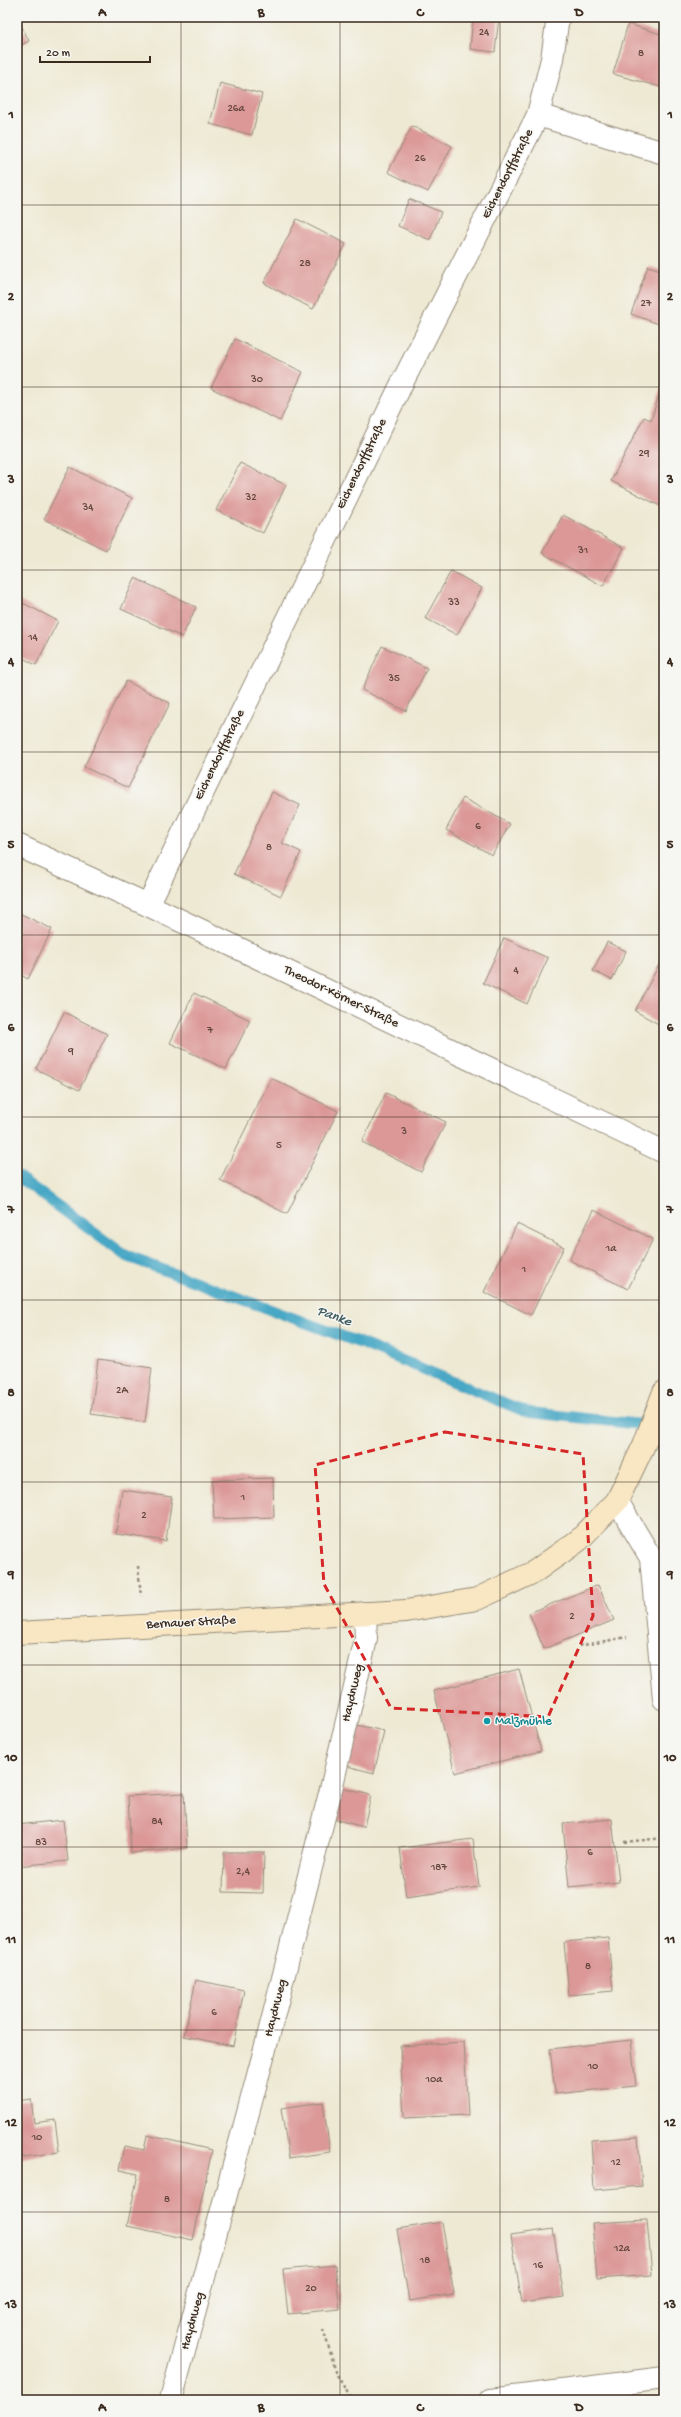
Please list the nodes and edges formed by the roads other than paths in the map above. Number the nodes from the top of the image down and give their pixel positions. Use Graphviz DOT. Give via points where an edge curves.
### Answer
graph roads {
  1 [pos="558,17"];
  2 [pos="538,115"];
  3 [pos="664,153"];
  4 [pos="17,845"];
  5 [pos="148,905"];
  6 [pos="664,1152"];
  7 [pos="663,1396"];
  8 [pos="617,1501"];
  9 [pos="365,1613"];
  10 [pos="17,1633"];
  11 [pos="664,1699"];
  12 [pos="664,2378"];
  13 [pos="171,2400"];
  14 [pos="490,2400"];
  1 -- 2 [label="street, Eichendorffstraße" via="552,59"];
  2 -- 3 [label="street"];
  2 -- 5 [label="street, Eichendorffstraße" via="405,376"];
  4 -- 5 [label="street, Theodor-Körner-Straße"];
  5 -- 6 [label="street, Theodor-Körner-Straße"];
  7 -- 8 [label="main road, Bernauer Straße" via="644,1445"];
  8 -- 9 [label="main road, Bernauer Straße" via="579,1540 534,1572 477,1599 406,1611"];
  8 -- 11 [label="street" via="651,1558"];
  9 -- 10 [label="main road, Bernauer Straße"];
  9 -- 13 [label="street, Haydnweg" via="366,1639 332,1785 266,2046"];
  12 -- 14 [label="street"];
}
